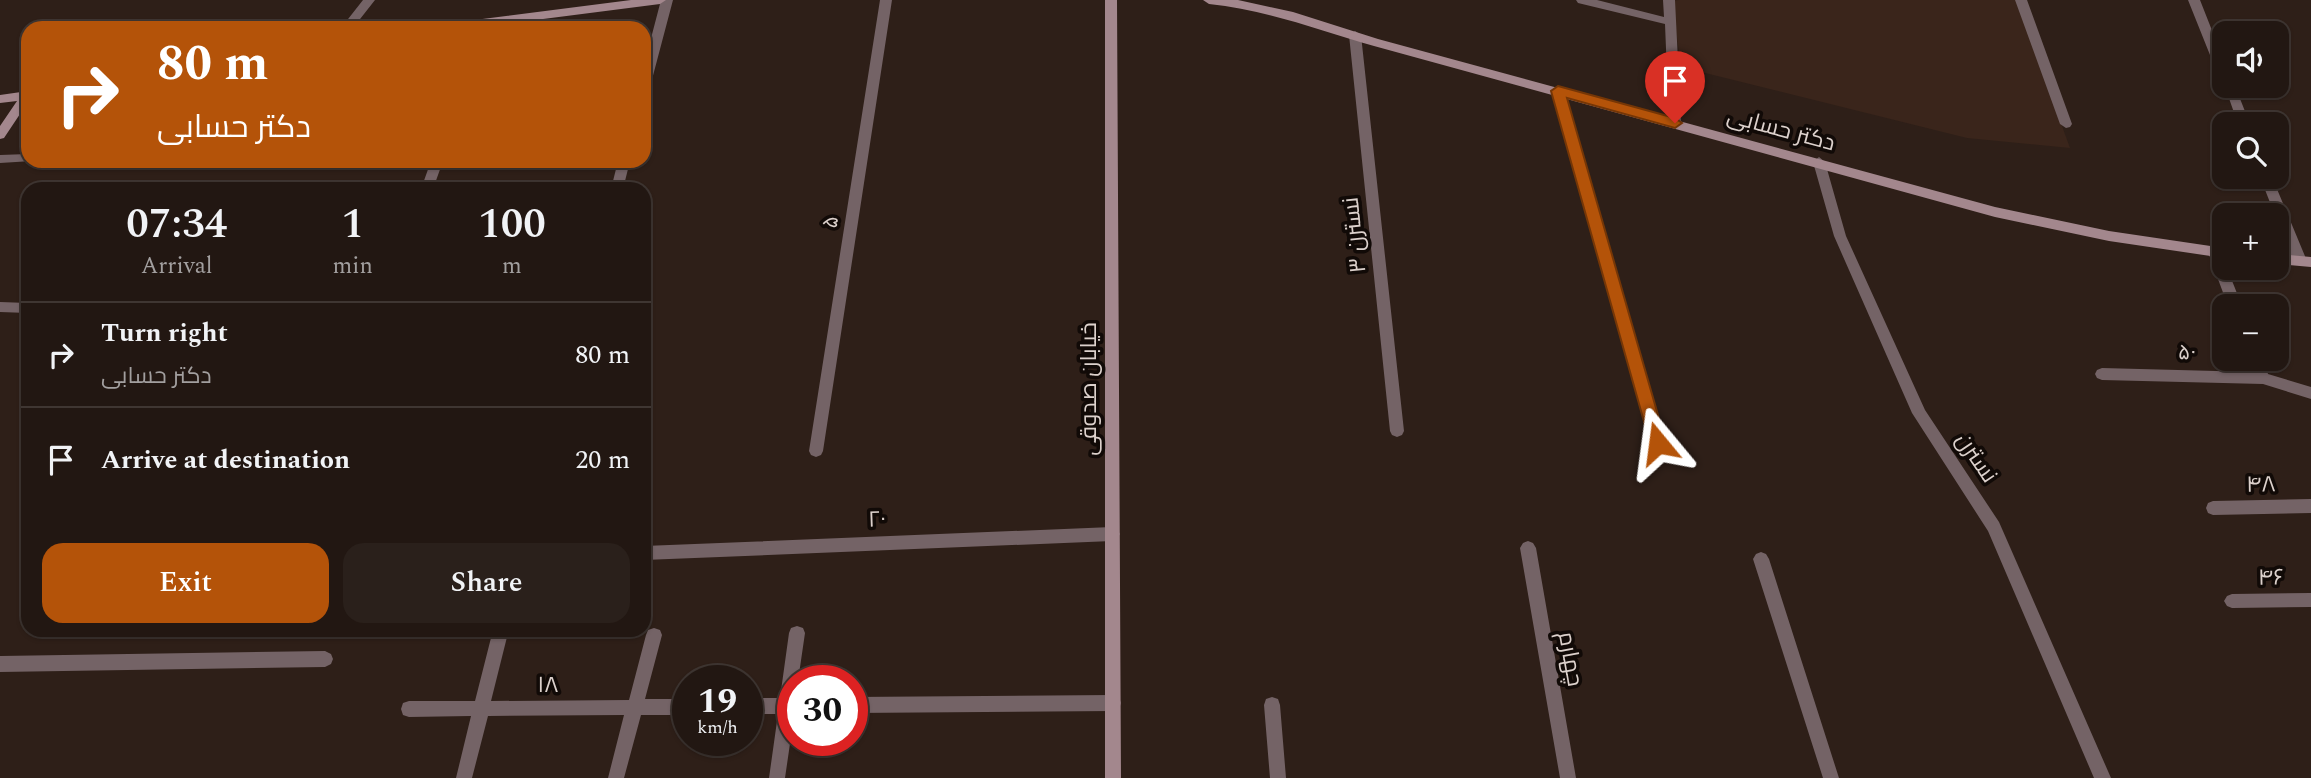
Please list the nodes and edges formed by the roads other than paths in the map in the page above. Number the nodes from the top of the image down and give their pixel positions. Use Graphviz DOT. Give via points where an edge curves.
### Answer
graph roads {
  1 [pos="369,0"];
  2 [pos="660,0"];
  3 [pos="667,0"];
  4 [pos="886,0"];
  5 [pos="1111,0"];
  6 [pos="1209,0"];
  7 [pos="1582,0"];
  8 [pos="1669,0"];
  9 [pos="2021,0"];
  10 [pos="2194,0"];
  11 [pos="1243,1"];
  12 [pos="352,21"];
  13 [pos="514,21"];
  14 [pos="1670,22"];
  15 [pos="1355,35"];
  16 [pos="2212,45"];
  17 [pos="651,61"];
  18 [pos="1558,91"];
  19 [pos="21,96"];
  20 [pos="0,99"];
  21 [pos="21,104"];
  22 [pos="1675,123"];
  23 [pos="2066,124"];
  24 [pos="0,135"];
  25 [pos="21,158"];
  26 [pos="0,159"];
  27 [pos="1819,162"];
  28 [pos="2272,189"];
  29 [pos="2212,251"];
  30 [pos="2305,262"];
  31 [pos="0,307"];
  32 [pos="21,308"];
  33 [pos="2260,371"];
  34 [pos="2102,374"];
  35 [pos="2263,378"];
  36 [pos="2311,393"];
  37 [pos="1396,430"];
  38 [pos="1658,443"];
  39 [pos="816,451"];
  40 [pos="2311,506"];
  41 [pos="2213,508"];
  42 [pos="1112,534"];
  43 [pos="1528,548"];
  44 [pos="651,553"];
  45 [pos="1761,559"];
  46 [pos="2311,600"];
  47 [pos="2232,601"];
  48 [pos="797,633"];
  49 [pos="654,635"];
  50 [pos="499,637"];
  51 [pos="325,659"];
  52 [pos="0,664"];
  53 [pos="794,665"];
  54 [pos="1113,703"];
  55 [pos="868,705"];
  56 [pos="1272,705"];
  57 [pos="635,707"];
  58 [pos="672,707"];
  59 [pos="481,708"];
  60 [pos="409,709"];
  61 [pos="781,756"];
  62 [pos="464,778"];
  63 [pos="616,778"];
  64 [pos="777,778"];
  65 [pos="1113,778"];
  66 [pos="1278,778"];
  67 [pos="1568,778"];
  68 [pos="1831,778"];
  69 [pos="2103,778"];
  1 -- 12 [label="street"];
  2 -- 13 [label="main road"];
  3 -- 17 [label="street"];
  4 -- 39 [label="street, ۵"];
  5 -- 42 [label="main road, خیابان صدوقی"];
  6 -- 11 [label="main road, دکتر حسابی"];
  7 -- 14 [label="street"];
  8 -- 14 [label="street"];
  9 -- 23 [label="street"];
  10 -- 16 [label="street"];
  11 -- 15 [label="main road, دکتر حسابی"];
  14 -- 22 [label="street"];
  15 -- 18 [label="main road, دکتر حسابی"];
  15 -- 37 [label="street, نسترن ۳"];
  18 -- 22 [label="main road, دکتر حسابی"];
  18 -- 38 [label="street"];
  19 -- 20 [label="main road"];
  21 -- 24 [label="main road"];
  22 -- 27 [label="main road, دکتر حسابی"];
  25 -- 26 [label="street"];
  27 -- 29 [label="main road, دکتر حسابی" via="1995,212"];
  27 -- 69 [label="street, نسترن" via="1840,236 1919,413 1994,527"];
  28 -- 30 [label="street"];
  31 -- 32 [label="street"];
  33 -- 35 [label="street"];
  34 -- 35 [label="street, ۵۰"];
  35 -- 36 [label="street, ۵۰"];
  40 -- 41 [label="street, ۴۸"];
  42 -- 44 [label="street, ۲۰"];
  42 -- 54 [label="main road, خیابان صدوقی"];
  43 -- 67 [label="street, چهارم"];
  45 -- 68 [label="street"];
  46 -- 47 [label="street, ۴۶"];
  48 -- 53 [label="street"];
  49 -- 57 [label="street"];
  50 -- 59 [label="street"];
  51 -- 52 [label="street"];
  54 -- 55 [label="street"];
  54 -- 65 [label="main road, خیابان صدوقی"];
  56 -- 66 [label="street"];
  57 -- 58 [label="street, ۱۸"];
  57 -- 59 [label="street, ۱۸"];
  57 -- 63 [label="street"];
  59 -- 60 [label="street, ۱۸"];
  59 -- 62 [label="street"];
  61 -- 64 [label="street"];
}
